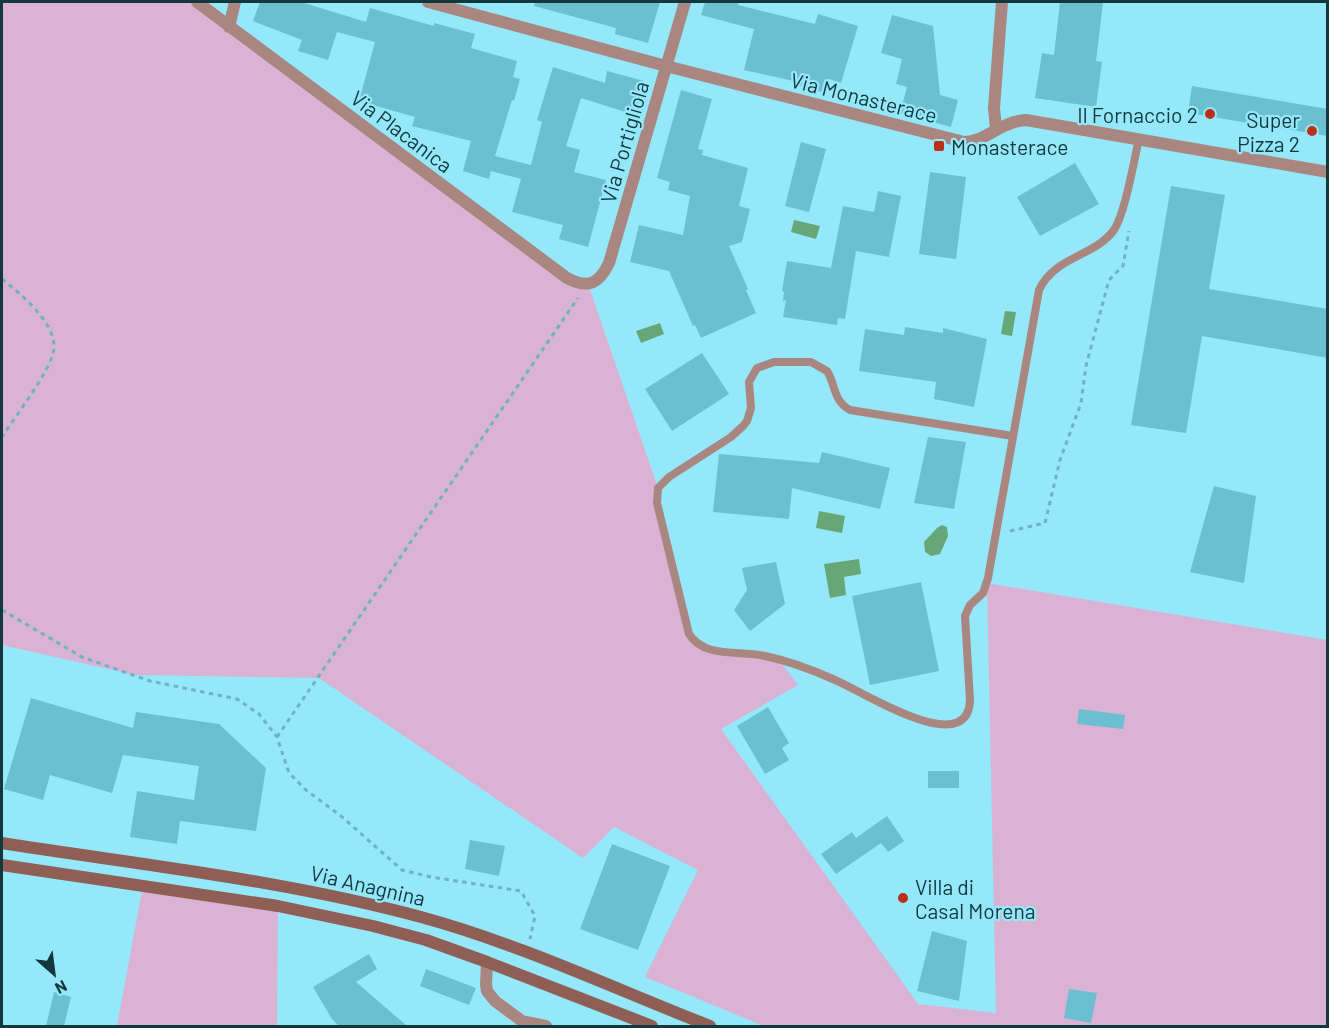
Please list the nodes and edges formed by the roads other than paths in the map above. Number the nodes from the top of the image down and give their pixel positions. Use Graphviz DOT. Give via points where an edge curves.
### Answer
graph roads {
  1 [pos="197,2"];
  2 [pos="235,2"];
  3 [pos="428,2"];
  4 [pos="685,2"];
  5 [pos="1002,2"];
  6 [pos="229,27"];
  7 [pos="666,66"];
  8 [pos="996,129"];
  9 [pos="1139,139"];
  10 [pos="1328,172"];
  11 [pos="588,284"];
  12 [pos="1013,436"];
  13 [pos="2,843"];
  14 [pos="2,865"];
  15 [pos="487,962"];
  16 [pos="546,1026"];
  17 [pos="652,1026"];
  18 [pos="710,1026"];
  1 -- 6 [label="street, Via Placanica"];
  2 -- 6 [label="street"];
  3 -- 7 [label="street, Via Monasterace"];
  4 -- 7 [label="street, Via Portigliola"];
  5 -- 8 [label="street"];
  6 -- 11 [label="street, Via Placanica" via="567,278"];
  7 -- 8 [label="street, Via Monasterace" via="964,142 976,141"];
  7 -- 11 [label="street, Via Portigliola" via="609,263 602,277"];
  8 -- 9 [label="street, Via Monasterace" via="1026,120"];
  9 -- 10 [label="street, Via Monasterace"];
  9 -- 12 [label="lane" via="1114,230 1057,267 1039,290"];
  12 -- 12 [label="lane" via="983,593 965,616 970,700 969,713 961,722 948,725 902,714 802,667 763,655 698,645 687,629 658,488 742,426 749,414 749,382 758,368 774,362 811,362 830,376 837,398 850,410"];
  13 -- 18 [label="main road, Via Anagnina" via="280,885 424,918 527,953"];
  14 -- 15 [label="main road, Via Anagnina" via="298,909 400,933"];
  15 -- 16 [label="street" via="486,985 495,1001 522,1021"];
  15 -- 17 [label="main road, Via Anagnina"];
}
